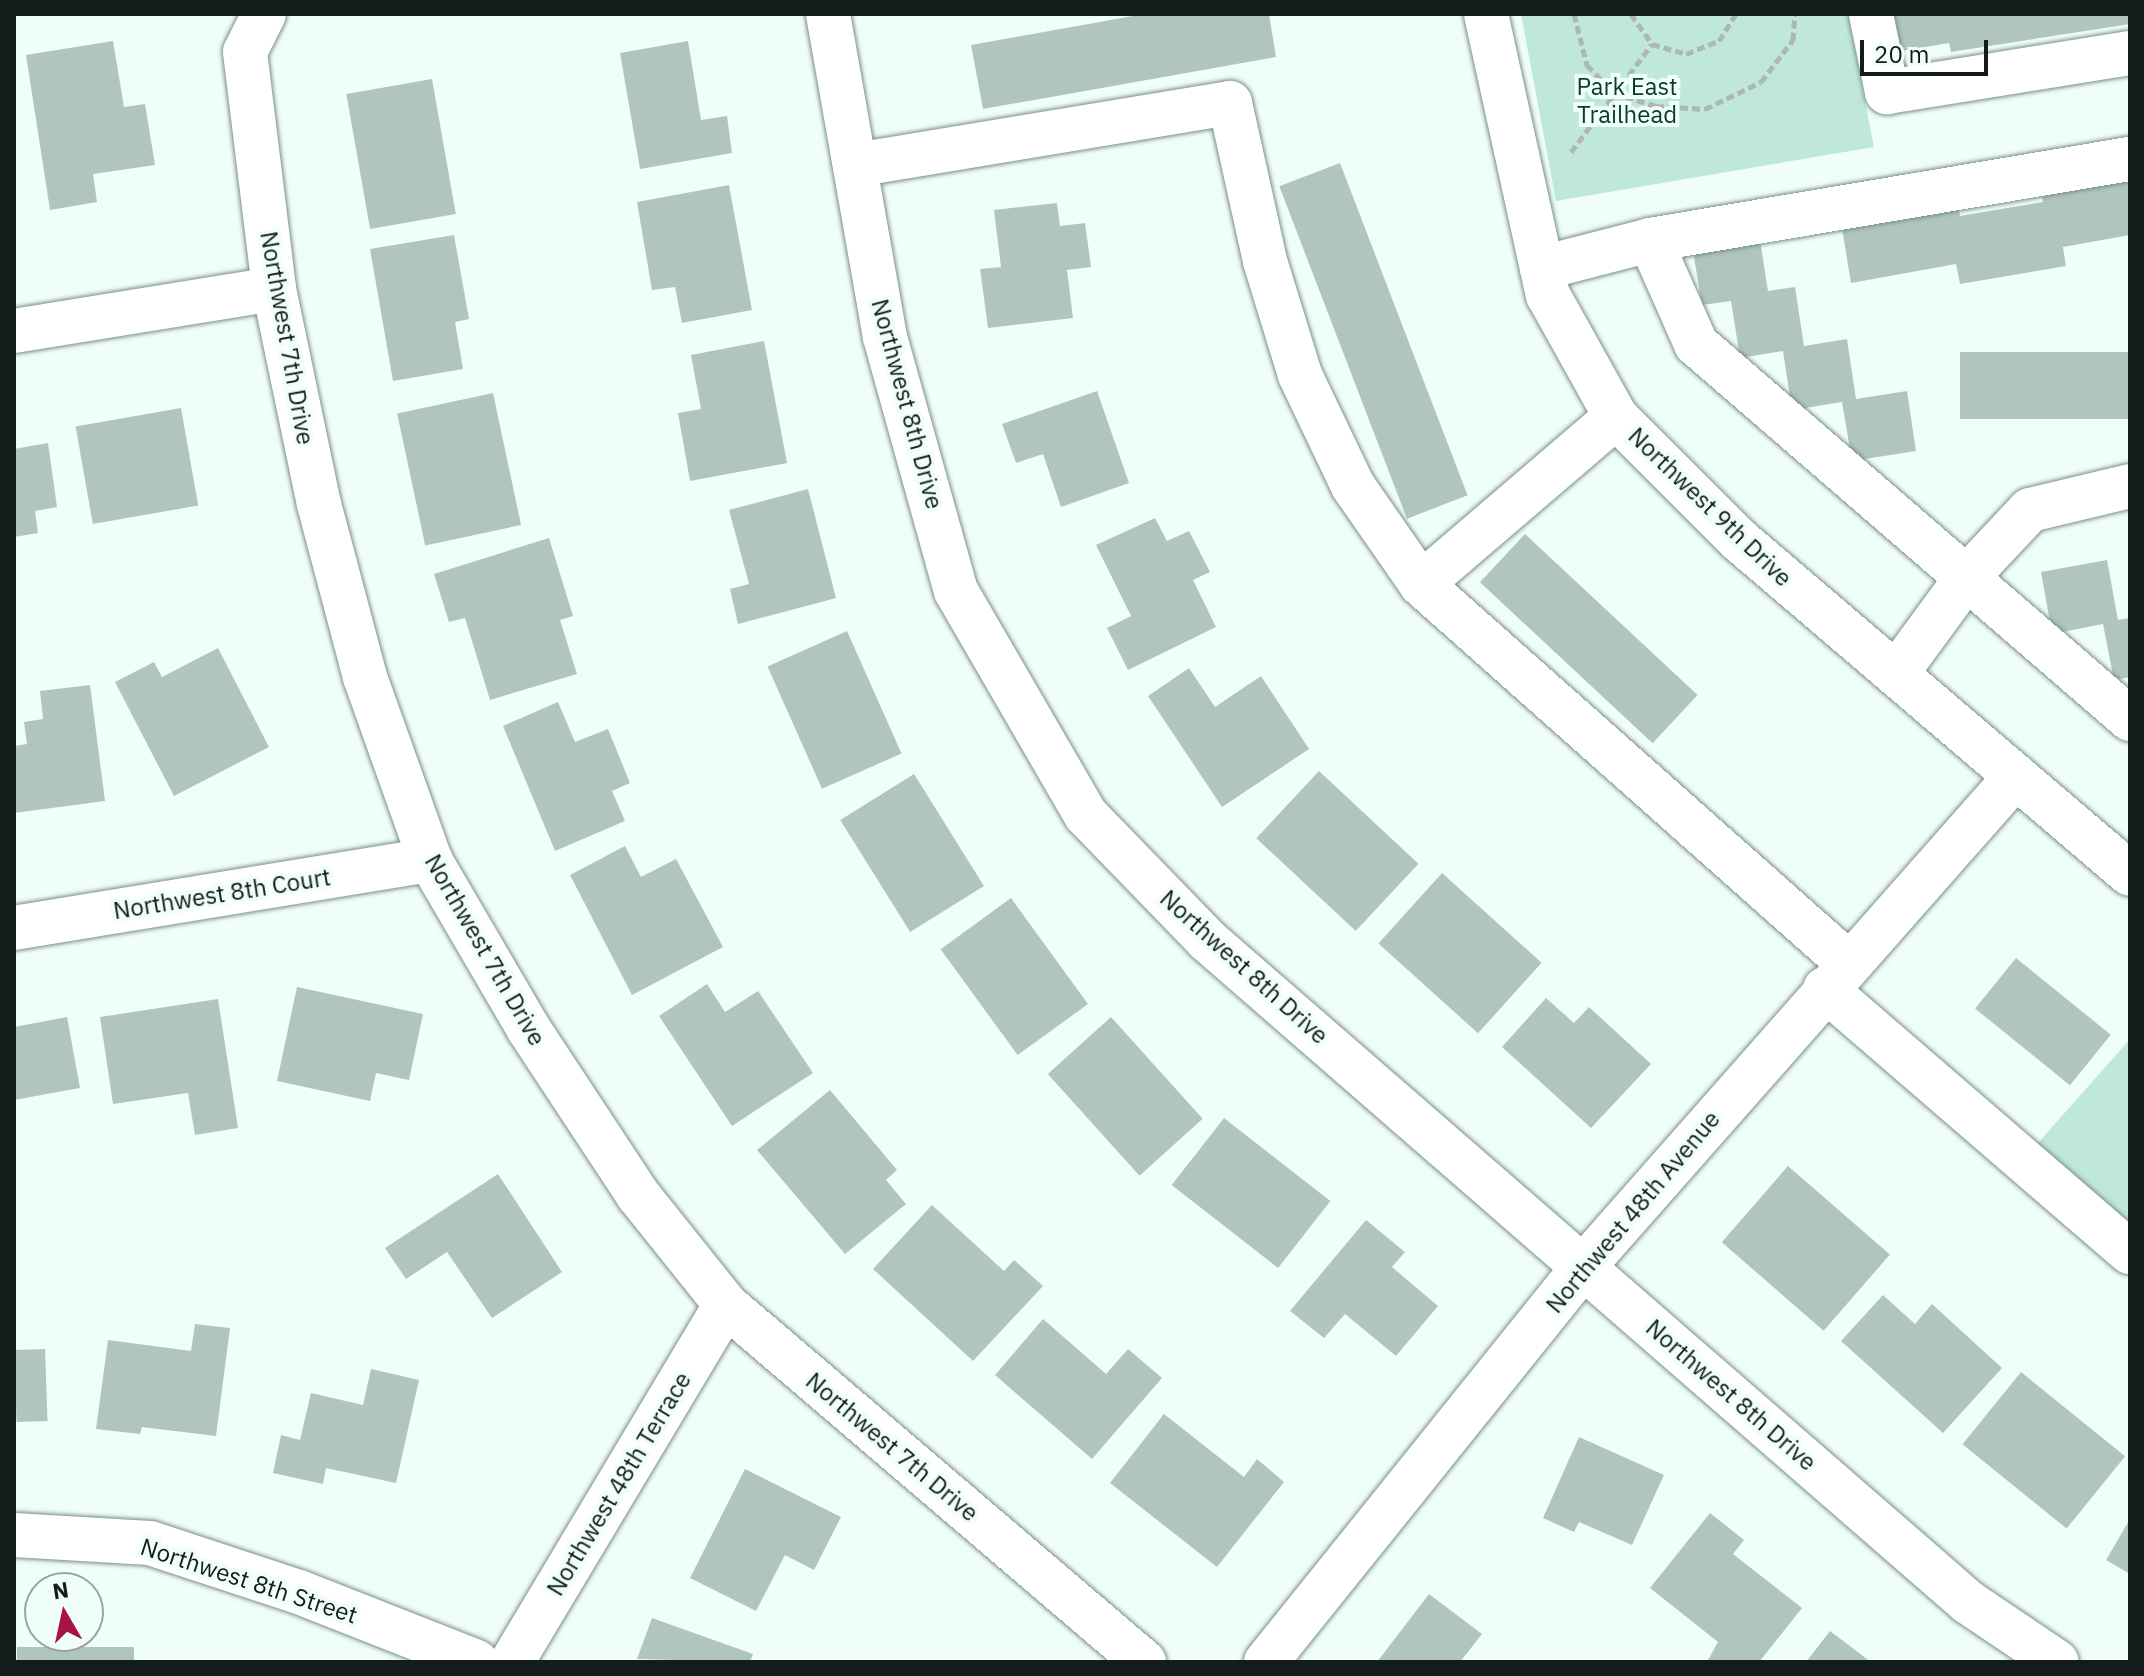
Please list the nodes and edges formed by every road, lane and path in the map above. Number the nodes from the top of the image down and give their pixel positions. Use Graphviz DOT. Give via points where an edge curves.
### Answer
graph roads {
  1 [pos="264,14"];
  2 [pos="828,14"];
  3 [pos="1486,14"];
  4 [pos="1574,14"];
  5 [pos="1631,14"];
  6 [pos="1736,14"];
  7 [pos="1795,14"];
  8 [pos="1871,14"];
  9 [pos="1652,44"];
  10 [pos="2130,53"];
  11 [pos="1614,93"];
  12 [pos="1571,152"];
  13 [pos="2130,159"];
  14 [pos="855,165"];
  15 [pos="1650,240"];
  16 [pos="1542,268"];
  17 [pos="274,289"];
  18 [pos="14,331"];
  19 [pos="1616,417"];
  20 [pos="2130,486"];
  21 [pos="1967,577"];
  22 [pos="1421,584"];
  23 [pos="1896,674"];
  24 [pos="2130,719"];
  25 [pos="2016,776"];
  26 [pos="430,860"];
  27 [pos="2130,874"];
  28 [pos="14,928"];
  29 [pos="1836,976"];
  30 [pos="2130,1252"];
  31 [pos="1584,1266"];
  32 [pos="726,1305"];
  33 [pos="14,1535"];
  34 [pos="477,1662"];
  35 [pos="512,1662"];
  36 [pos="1144,1662"];
  37 [pos="1266,1662"];
  38 [pos="2057,1662"];
  1 -- 17 [label="street, Northwest 7th Drive" via="245,52"];
  2 -- 14 [label="street, Northwest 8th Drive"];
  3 -- 16 [label="street, Northwest 9th Drive"];
  4 -- 11 [label="path" via="1587,65"];
  5 -- 9 [label="path"];
  6 -- 9 [label="path" via="1719,41 1704,50 1686,54"];
  7 -- 11 [label="path" via="1793,40 1761,82 1705,109 1656,106"];
  8 -- 10 [label="street" via="1887,92"];
  9 -- 11 [label="path"];
  11 -- 12 [label="path"];
  13 -- 15 [label="street"];
  14 -- 22 [label="street" via="1230,103 1265,261 1300,375 1353,486"];
  14 -- 31 [label="street, Northwest 8th Drive" via="885,337 956,591 1086,815 1207,940"];
  15 -- 16 [label="street"];
  15 -- 21 [label="street" via="1696,344"];
  16 -- 19 [label="street, Northwest 9th Drive" via="1548,295"];
  17 -- 18 [label="street"];
  17 -- 26 [label="street, Northwest 7th Drive" via="319,504 365,677"];
  19 -- 22 [label="street"];
  19 -- 23 [label="street, Northwest 9th Drive" via="1739,540"];
  20 -- 21 [label="street" via="2030,510"];
  21 -- 23 [label="street"];
  21 -- 24 [label="street"];
  22 -- 29 [label="street"];
  23 -- 25 [label="street, Northwest 9th Drive"];
  25 -- 27 [label="street, Northwest 9th Drive"];
  25 -- 29 [label="street, Northwest 48th Avenue"];
  26 -- 28 [label="street, Northwest 8th Court"];
  26 -- 32 [label="street, Northwest 7th Drive" via="528,1028 629,1182"];
  29 -- 30 [label="street"];
  29 -- 31 [label="street, Northwest 48th Avenue"];
  31 -- 37 [label="street, Northwest 48th Avenue"];
  31 -- 38 [label="street, Northwest 8th Drive" via="1968,1602"];
  32 -- 35 [label="street, Northwest 48th Terrace"];
  32 -- 36 [label="street, Northwest 7th Drive"];
  33 -- 34 [label="street, Northwest 8th Street" via="150,1543 299,1592"];
}
